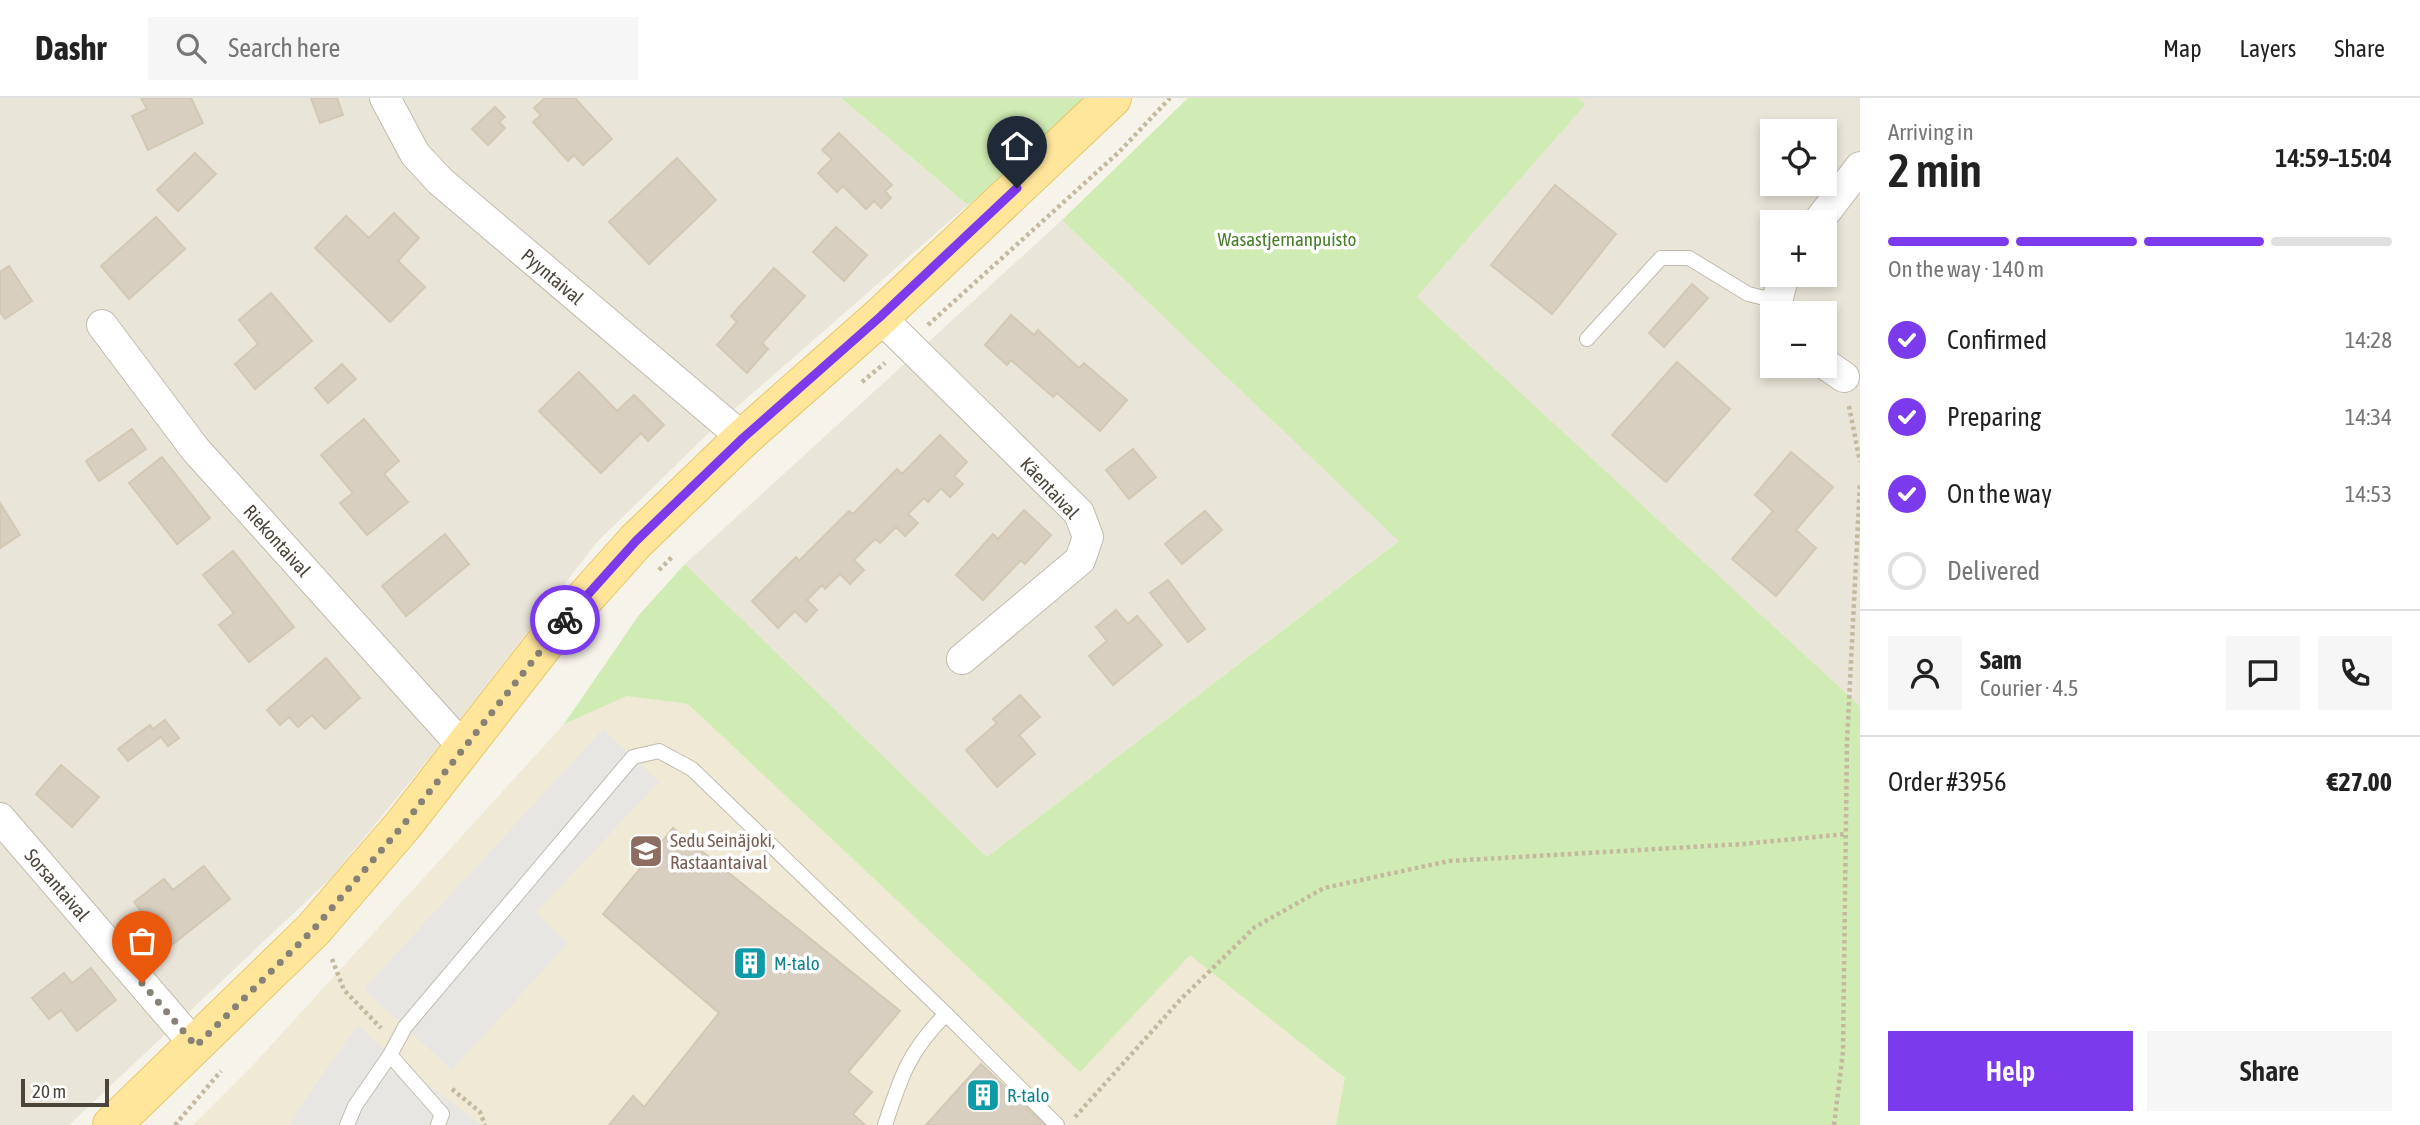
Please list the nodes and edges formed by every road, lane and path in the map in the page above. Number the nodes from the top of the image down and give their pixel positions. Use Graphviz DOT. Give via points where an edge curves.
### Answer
graph roads {
  1 [pos="385,98"];
  2 [pos="1112,98"];
  3 [pos="1170,98"];
  4 [pos="1860,167"];
  5 [pos="1827,210"];
  6 [pos="1781,296"];
  7 [pos="880,317"];
  8 [pos="102,325"];
  9 [pos="1587,339"];
  10 [pos="907,344"];
  11 [pos="1843,374"];
  12 [pos="854,388"];
  13 [pos="743,438"];
  14 [pos="1860,462"];
  15 [pos="1860,482"];
  16 [pos="676,553"];
  17 [pos="657,572"];
  18 [pos="962,659"];
  19 [pos="465,749"];
  20 [pos="0,818"];
  21 [pos="1846,834"];
  22 [pos="340,949"];
  23 [pos="322,968"];
  24 [pos="946,1014"];
  25 [pos="390,1055"];
  26 [pos="209,1057"];
  27 [pos="440,1120"];
  28 [pos="112,1125"];
  29 [pos="175,1125"];
  30 [pos="347,1125"];
  31 [pos="454,1125"];
  32 [pos="885,1125"];
  33 [pos="1057,1125"];
  34 [pos="1068,1125"];
  35 [pos="1834,1125"];
  1 -- 13 [label="street, Pyyntaival" via="415,154 440,181"];
  2 -- 7 [label="main road"];
  3 -- 10 [label="path" via="1119,152"];
  4 -- 5 [label="street"];
  6 -- 9 [label="lane" via="1748,294 1689,258 1661,258"];
  7 -- 10 [label="street, Käentaival"];
  7 -- 13 [label="main road"];
  8 -- 19 [label="street, Riekontaival" via="195,449"];
  10 -- 12 [label="path"];
  10 -- 18 [label="street, Käentaival" via="1079,513 1088,537 1080,560"];
  11 -- 14 [label="path"];
  13 -- 19 [label="main road" via="636,541 558,628"];
  15 -- 21 [label="path"];
  16 -- 17 [label="path"];
  19 -- 26 [label="main road"];
  20 -- 26 [label="street, Sorsantaival"];
  21 -- 34 [label="path" via="1449,861 1324,888 1255,927 1180,1000"];
  21 -- 35 [label="path" via="1843,1052"];
  22 -- 23 [label="path"];
  24 -- 25 [label="lane" via="692,769 659,751 633,757 404,1027"];
  24 -- 32 [label="lane" via="919,1040"];
  24 -- 33 [label="lane"];
  25 -- 27 [label="lane"];
  25 -- 30 [label="lane"];
  26 -- 28 [label="main road"];
  26 -- 29 [label="path"];
  27 -- 31 [label="lane"];
}
